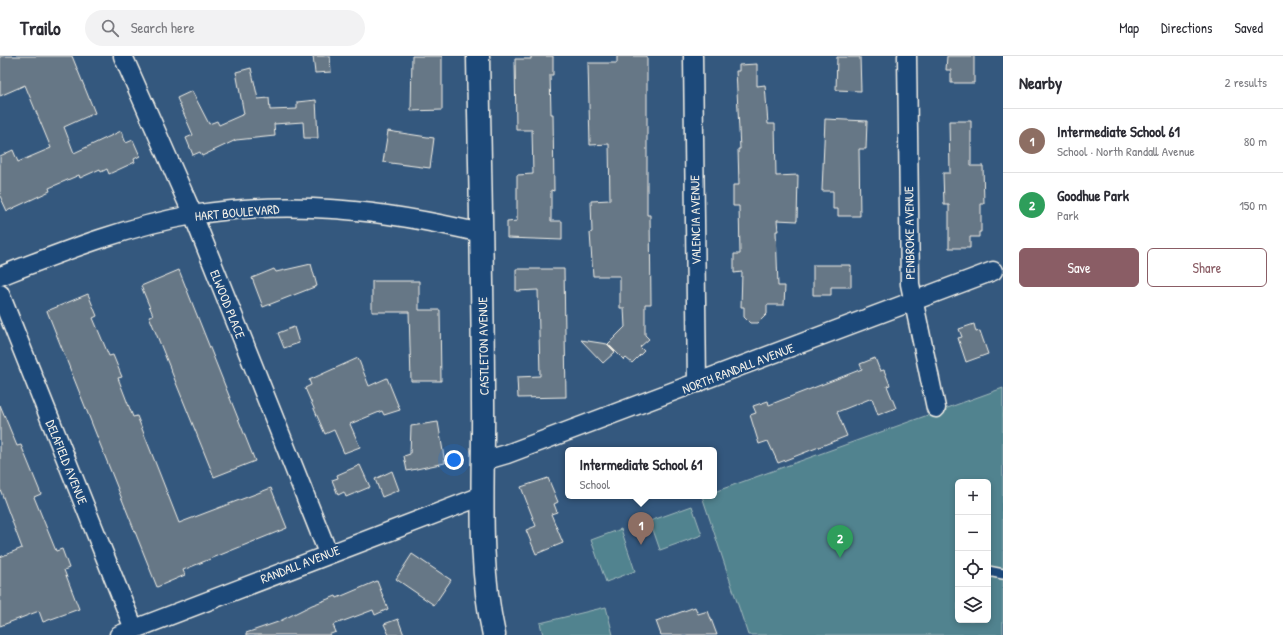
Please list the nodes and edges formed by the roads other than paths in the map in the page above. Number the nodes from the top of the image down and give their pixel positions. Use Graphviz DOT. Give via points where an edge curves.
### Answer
graph roads {
  1 [pos="123,56"];
  2 [pos="478,56"];
  3 [pos="693,56"];
  4 [pos="907,56"];
  5 [pos="193,216"];
  6 [pos="481,233"];
  7 [pos="993,271"];
  8 [pos="0,276"];
  9 [pos="0,294"];
  10 [pos="914,302"];
  11 [pos="698,383"];
  12 [pos="936,408"];
  13 [pos="483,461"];
  14 [pos="482,496"];
  15 [pos="328,554"];
  16 [pos="991,572"];
  17 [pos="1003,574"];
  18 [pos="126,632"];
  19 [pos="494,635"];
  1 -- 5 [label="street, ELWOOD PLACE"];
  2 -- 6 [label="street, CASTLETON AVENUE"];
  3 -- 11 [label="street, VALENCIA AVENUE"];
  4 -- 10 [label="street, PENBROKE AVENUE" via="910,284"];
  5 -- 6 [label="street, HART BOULEVARD" via="271,208 334,208 421,220"];
  5 -- 8 [label="street, HART BOULEVARD" via="95,241"];
  5 -- 15 [label="street, ELWOOD PLACE"];
  6 -- 13 [label="street, CASTLETON AVENUE"];
  7 -- 10 [label="street, NORTH RANDALL AVENUE"];
  9 -- 18 [label="street, DELAFIELD AVENUE"];
  10 -- 11 [label="street, NORTH RANDALL AVENUE"];
  10 -- 12 [label="street, PENBROKE AVENUE"];
  11 -- 13 [label="street, NORTH RANDALL AVENUE"];
  13 -- 14 [label="street, CASTLETON AVENUE"];
  14 -- 15 [label="street, RANDALL AVENUE"];
  14 -- 19 [label="street, CASTLETON AVENUE" via="486,581"];
  15 -- 18 [label="street, RANDALL AVENUE"];
  16 -- 17 [label="lane"];
}
